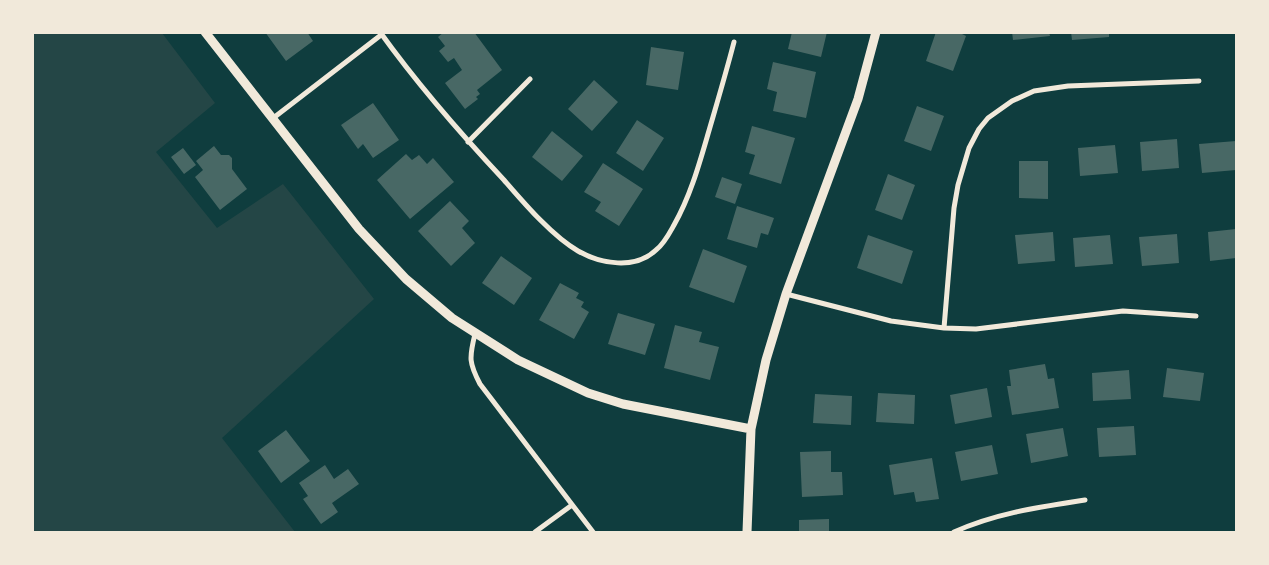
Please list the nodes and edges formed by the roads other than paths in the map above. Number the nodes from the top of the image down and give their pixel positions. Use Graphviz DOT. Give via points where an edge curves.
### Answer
graph roads {
  1 [pos="205,32"];
  2 [pos="876,32"];
  3 [pos="380,34"];
  4 [pos="734,42"];
  5 [pos="530,79"];
  6 [pos="1199,80"];
  7 [pos="272,119"];
  8 [pos="468,142"];
  9 [pos="786,294"];
  10 [pos="1196,316"];
  11 [pos="944,328"];
  12 [pos="475,334"];
  13 [pos="751,429"];
  14 [pos="1085,500"];
  15 [pos="572,505"];
  16 [pos="535,532"];
  17 [pos="593,532"];
  18 [pos="747,532"];
  19 [pos="954,532"];
  1 -- 7 [label="street"];
  2 -- 9 [label="street" via="858,99"];
  3 -- 7 [label="street"];
  3 -- 8 [label="street"];
  4 -- 8 [label="street" via="687,200 657,250 643,259 613,263 577,250 554,232"];
  5 -- 8 [label="street"];
  6 -- 11 [label="street" via="1077,85 1034,91 1012,101 988,118 969,148 958,185"];
  7 -- 12 [label="street" via="383,256 429,300"];
  9 -- 11 [label="street" via="891,321"];
  9 -- 13 [label="street" via="766,360"];
  10 -- 11 [label="street" via="1123,311 976,329"];
  12 -- 13 [label="street" via="518,360 588,393 623,404"];
  12 -- 15 [label="street" via="470,352 471,367 480,384"];
  13 -- 18 [label="street"];
  14 -- 19 [label="street" via="1017,511"];
  15 -- 16 [label="street"];
  15 -- 17 [label="street"];
}
